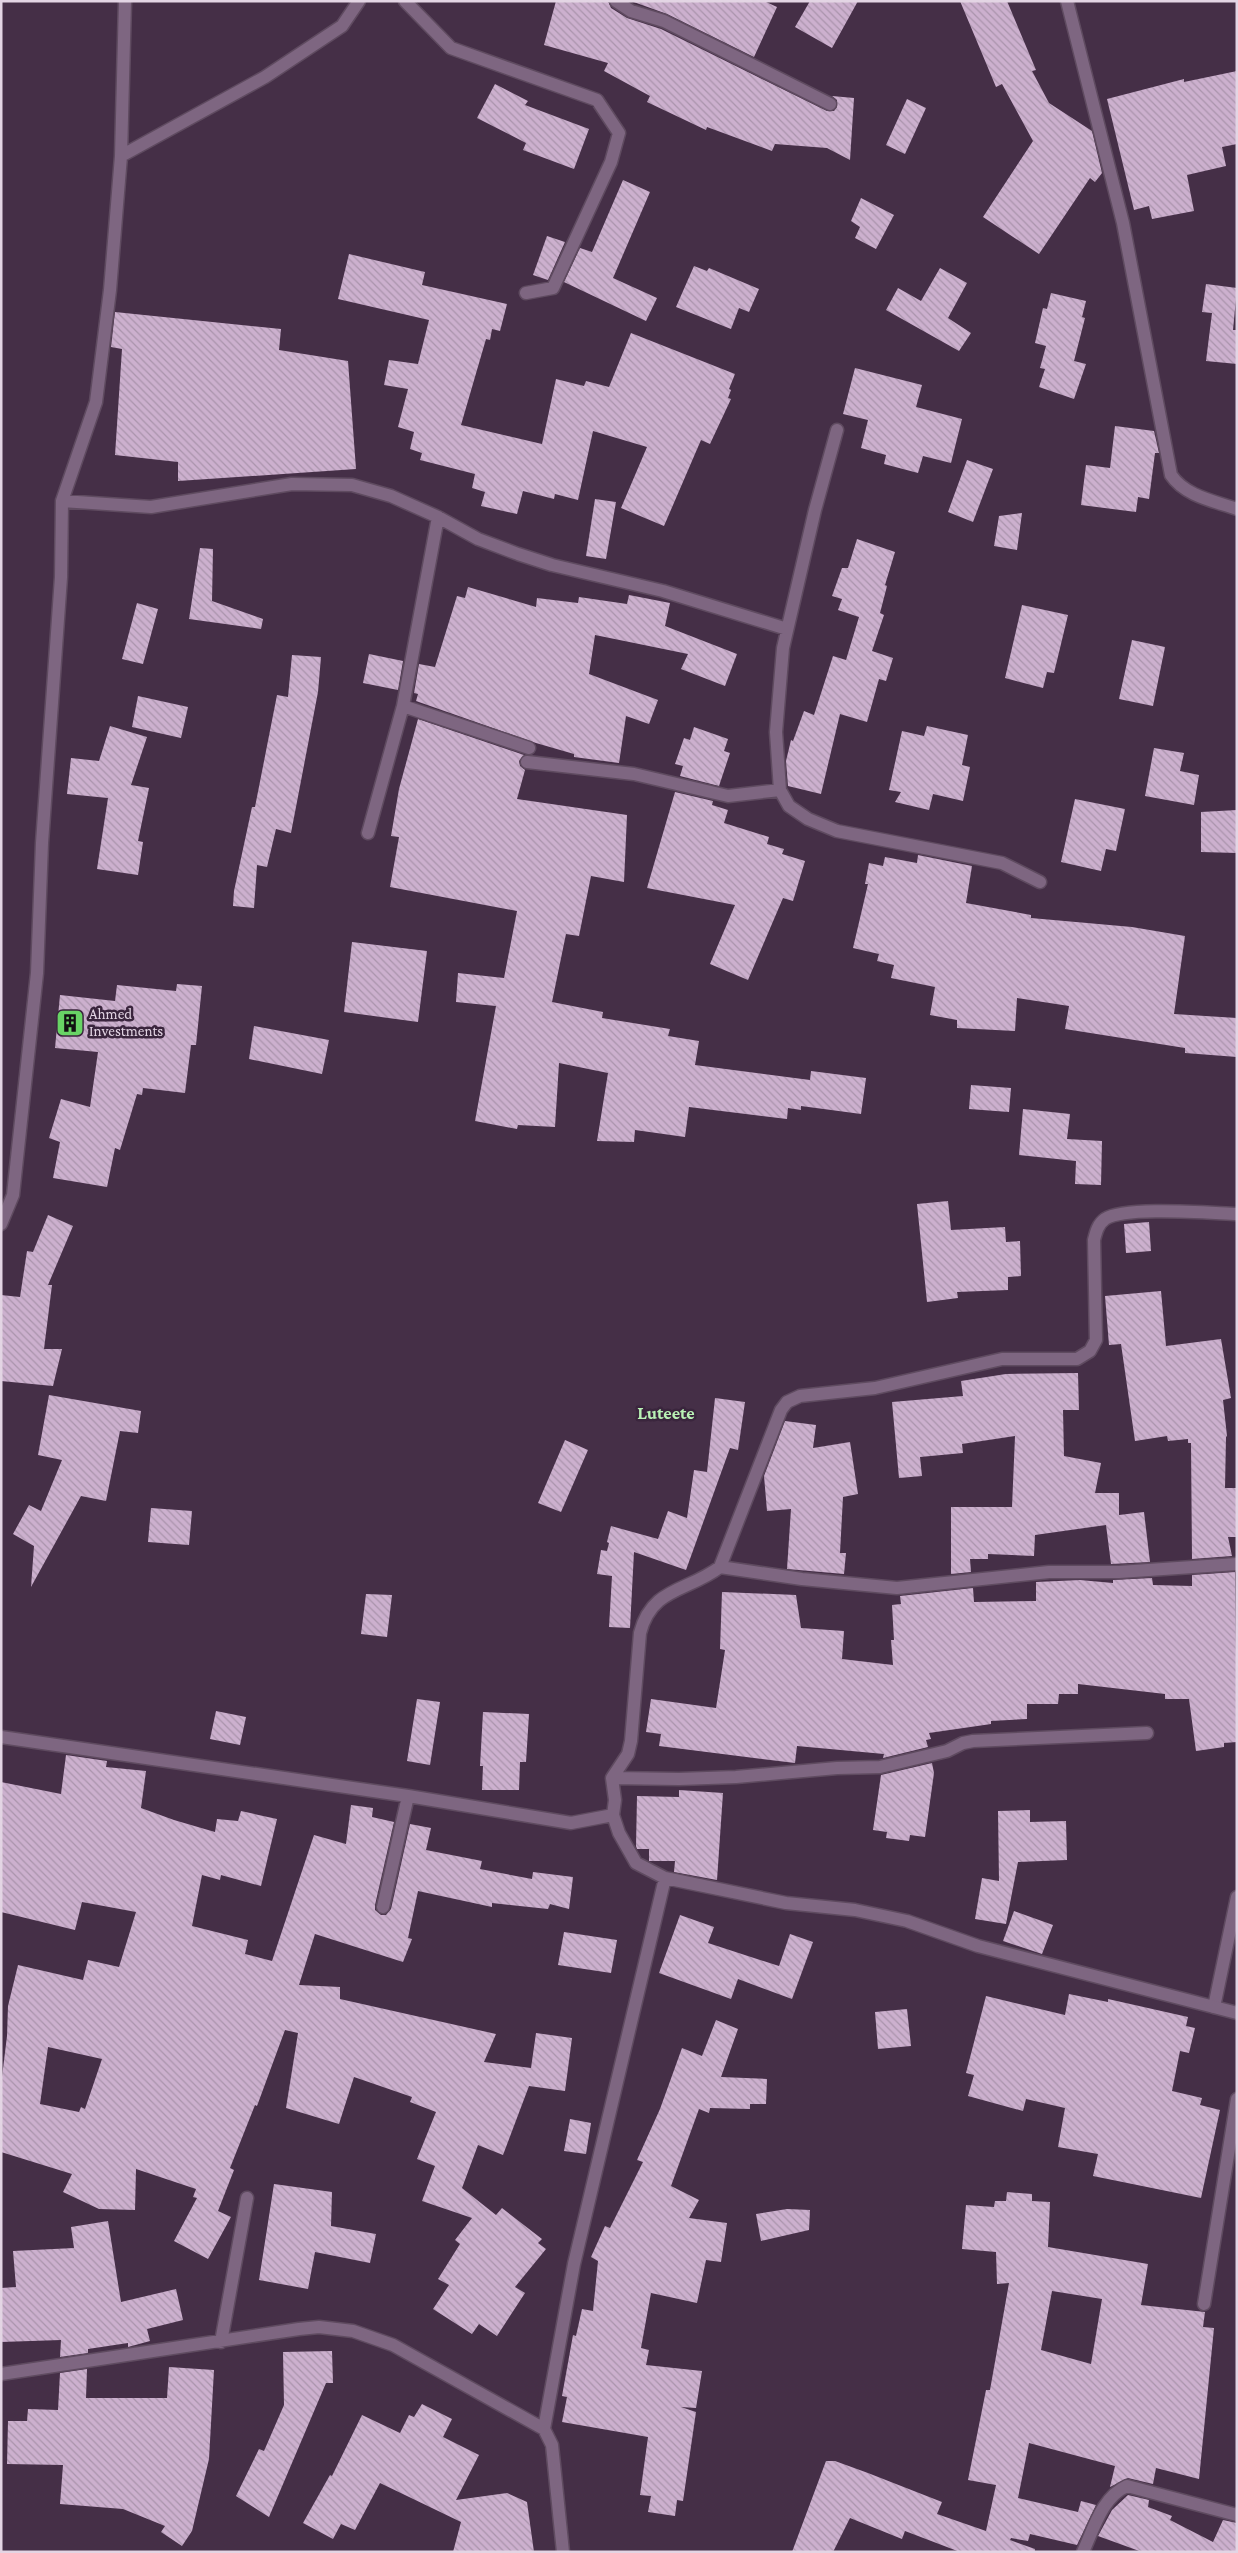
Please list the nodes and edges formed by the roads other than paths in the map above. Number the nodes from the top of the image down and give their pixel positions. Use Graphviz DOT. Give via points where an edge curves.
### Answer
graph roads {
  1 [pos="125,1"];
  2 [pos="359,1"];
  3 [pos="405,1"];
  4 [pos="616,1"];
  5 [pos="1068,1"];
  6 [pos="830,104"];
  7 [pos="121,156"];
  8 [pos="526,293"];
  9 [pos="837,430"];
  10 [pos="62,501"];
  11 [pos="1237,509"];
  12 [pos="438,516"];
  13 [pos="787,629"];
  14 [pos="402,706"];
  15 [pos="529,748"];
  16 [pos="527,762"];
  17 [pos="780,790"];
  18 [pos="368,833"];
  19 [pos="1040,882"];
  20 [pos="1237,1214"];
  21 [pos="1,1224"];
  22 [pos="1237,1564"];
  23 [pos="720,1567"];
  24 [pos="1147,1733"];
  25 [pos="1,1737"];
  26 [pos="612,1778"];
  27 [pos="408,1796"];
  28 [pos="613,1814"];
  29 [pos="665,1878"];
  30 [pos="1237,1897"];
  31 [pos="383,1907"];
  32 [pos="1214,2007"];
  33 [pos="1237,2013"];
  34 [pos="1237,2099"];
  35 [pos="247,2198"];
  36 [pos="1204,2304"];
  37 [pos="221,2342"];
  38 [pos="1,2374"];
  39 [pos="544,2429"];
  40 [pos="1237,2515"];
  41 [pos="563,2552"];
  42 [pos="1083,2552"];
  1 -- 7 [label="street"];
  2 -- 7 [label="street" via="342,26 265,77"];
  3 -- 8 [label="street" via="451,48 597,100 619,133 611,162 553,288"];
  4 -- 6 [label="street" via="631,11 664,21"];
  5 -- 11 [label="street" via="1123,223 1171,475 1188,491"];
  7 -- 10 [label="street" via="110,290 96,402"];
  9 -- 13 [label="street"];
  10 -- 12 [label="street" via="151,507 292,484 330,484 352,485 391,496"];
  10 -- 21 [label="street" via="61,577 42,843 37,973 13,1196"];
  12 -- 13 [label="street" via="478,539 552,565 634,584"];
  12 -- 14 [label="street"];
  13 -- 17 [label="street" via="776,732"];
  14 -- 15 [label="street"];
  14 -- 18 [label="street"];
  16 -- 17 [label="street" via="634,774 728,796"];
  17 -- 19 [label="street" via="789,806 808,819 837,831 1002,863"];
  20 -- 23 [label="street" via="1134,1212 1115,1214 1104,1220 1098,1226 1094,1240 1096,1340 1090,1351 1077,1358 1002,1359 875,1388 800,1396 787,1402 781,1410"];
  22 -- 23 [label="street" via="1128,1572 1049,1572 897,1588"];
  23 -- 26 [label="street" via="704,1579 666,1595 648,1610 640,1633 631,1741 628,1754"];
  24 -- 26 [label="street" via="973,1741 948,1751 880,1767 736,1777"];
  25 -- 27 [label="street"];
  26 -- 28 [label="street"];
  27 -- 28 [label="street" via="571,1823"];
  27 -- 31 [label="street"];
  28 -- 29 [label="street" via="619,1833 636,1863"];
  29 -- 32 [label="street" via="760,1898 855,1910 908,1921 978,1946"];
  29 -- 39 [label="street" via="574,2264"];
  30 -- 32 [label="street"];
  32 -- 33 [label="street"];
  34 -- 36 [label="street"];
  35 -- 37 [label="street"];
  37 -- 38 [label="street"];
  37 -- 39 [label="street" via="299,2329 353,2331 393,2345"];
  39 -- 41 [label="street" via="552,2445"];
  40 -- 42 [label="street" via="1127,2486 1109,2498"];
}
